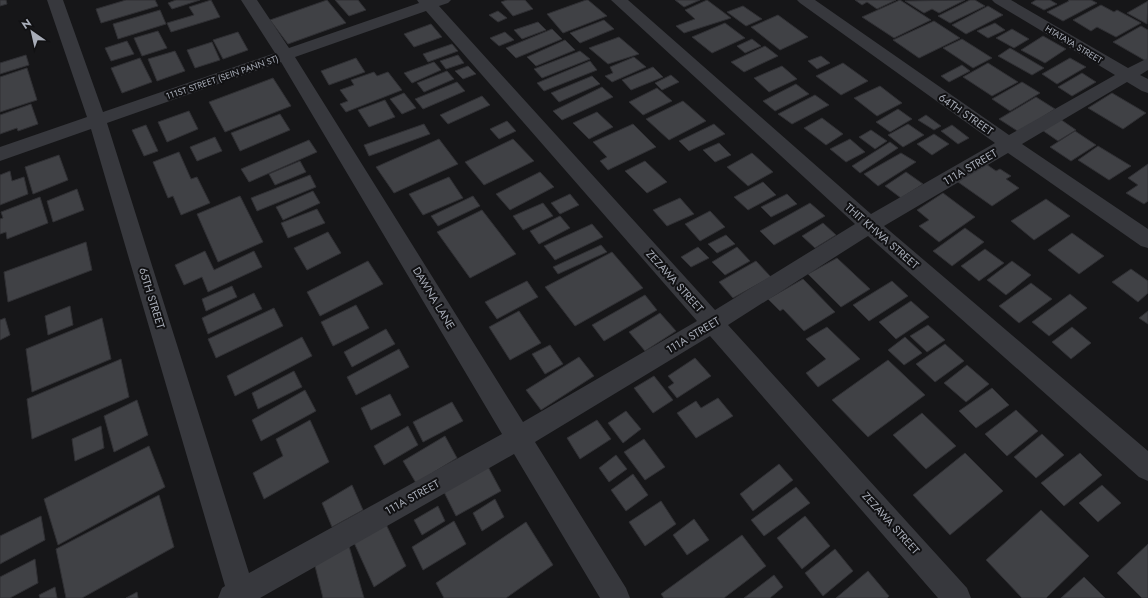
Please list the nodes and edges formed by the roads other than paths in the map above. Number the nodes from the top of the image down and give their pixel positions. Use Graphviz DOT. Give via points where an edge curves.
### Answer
graph roads {
  1 [pos="55,0"];
  2 [pos="249,0"];
  3 [pos="619,0"];
  4 [pos="805,0"];
  5 [pos="1000,0"];
  6 [pos="433,2"];
  7 [pos="285,55"];
  8 [pos="1148,63"];
  9 [pos="1128,76"];
  10 [pos="1148,87"];
  11 [pos="97,120"];
  12 [pos="1010,145"];
  13 [pos="0,154"];
  14 [pos="869,225"];
  15 [pos="1148,240"];
  16 [pos="713,323"];
  17 [pos="518,438"];
  18 [pos="1148,468"];
  19 [pos="239,596"];
  20 [pos="616,598"];
  21 [pos="957,598"];
  1 -- 11 [label="street, 65TH STREET"];
  2 -- 7 [label="street, DAWNA LANE"];
  3 -- 14 [label="street, THIT KHWA STREET"];
  4 -- 12 [label="street, 64TH STREET"];
  5 -- 9 [label="street, HTATAYA STREET"];
  6 -- 7 [label="street, 111ST STREET (SEIN PANN ST)"];
  6 -- 16 [label="street, ZEZAWA STREET"];
  7 -- 11 [label="street, 111ST STREET (SEIN PANN ST)"];
  7 -- 17 [label="street, DAWNA LANE"];
  8 -- 9 [label="street, 111A STREET"];
  9 -- 10 [label="street, HTATAYA STREET"];
  9 -- 12 [label="street, 111A STREET"];
  11 -- 13 [label="street, 111ST STREET (SEIN PANN ST)"];
  11 -- 19 [label="street, 65TH STREET"];
  12 -- 14 [label="street, 111A STREET"];
  12 -- 15 [label="street, 64TH STREET"];
  14 -- 16 [label="street, 111A STREET"];
  14 -- 18 [label="street, THIT KHWA STREET"];
  16 -- 17 [label="street, 111A STREET"];
  16 -- 21 [label="street, ZEZAWA STREET"];
  17 -- 19 [label="street, 111A STREET"];
  17 -- 20 [label="street, DAWNA LANE"];
}
